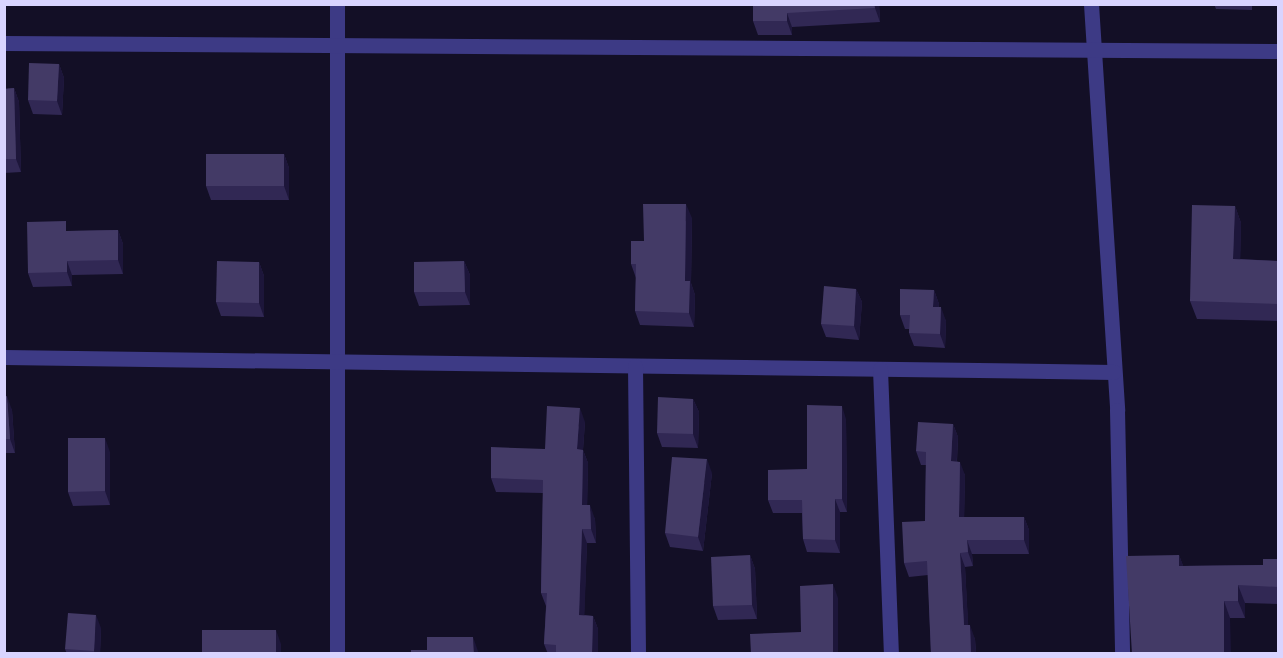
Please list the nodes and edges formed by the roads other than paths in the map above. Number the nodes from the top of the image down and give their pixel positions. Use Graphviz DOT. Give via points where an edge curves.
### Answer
graph roads {
  1 [pos="337,4"];
  2 [pos="1090,4"];
  3 [pos="4,43"];
  4 [pos="337,45"];
  5 [pos="1091,50"];
  6 [pos="1278,51"];
  7 [pos="4,357"];
  8 [pos="337,359"];
  9 [pos="634,366"];
  10 [pos="880,369"];
  11 [pos="1114,372"];
  12 [pos="337,654"];
  13 [pos="638,654"];
  14 [pos="891,654"];
  15 [pos="1122,654"];
  1 -- 4 [label="street"];
  2 -- 5 [label="street"];
  3 -- 4 [label="street"];
  4 -- 5 [label="street"];
  4 -- 8 [label="street"];
  5 -- 6 [label="street"];
  5 -- 11 [label="street"];
  7 -- 8 [label="street"];
  8 -- 9 [label="street"];
  8 -- 12 [label="street"];
  9 -- 10 [label="street"];
  9 -- 13 [label="street"];
  10 -- 11 [label="street"];
  10 -- 14 [label="street"];
  11 -- 15 [label="street"];
}
